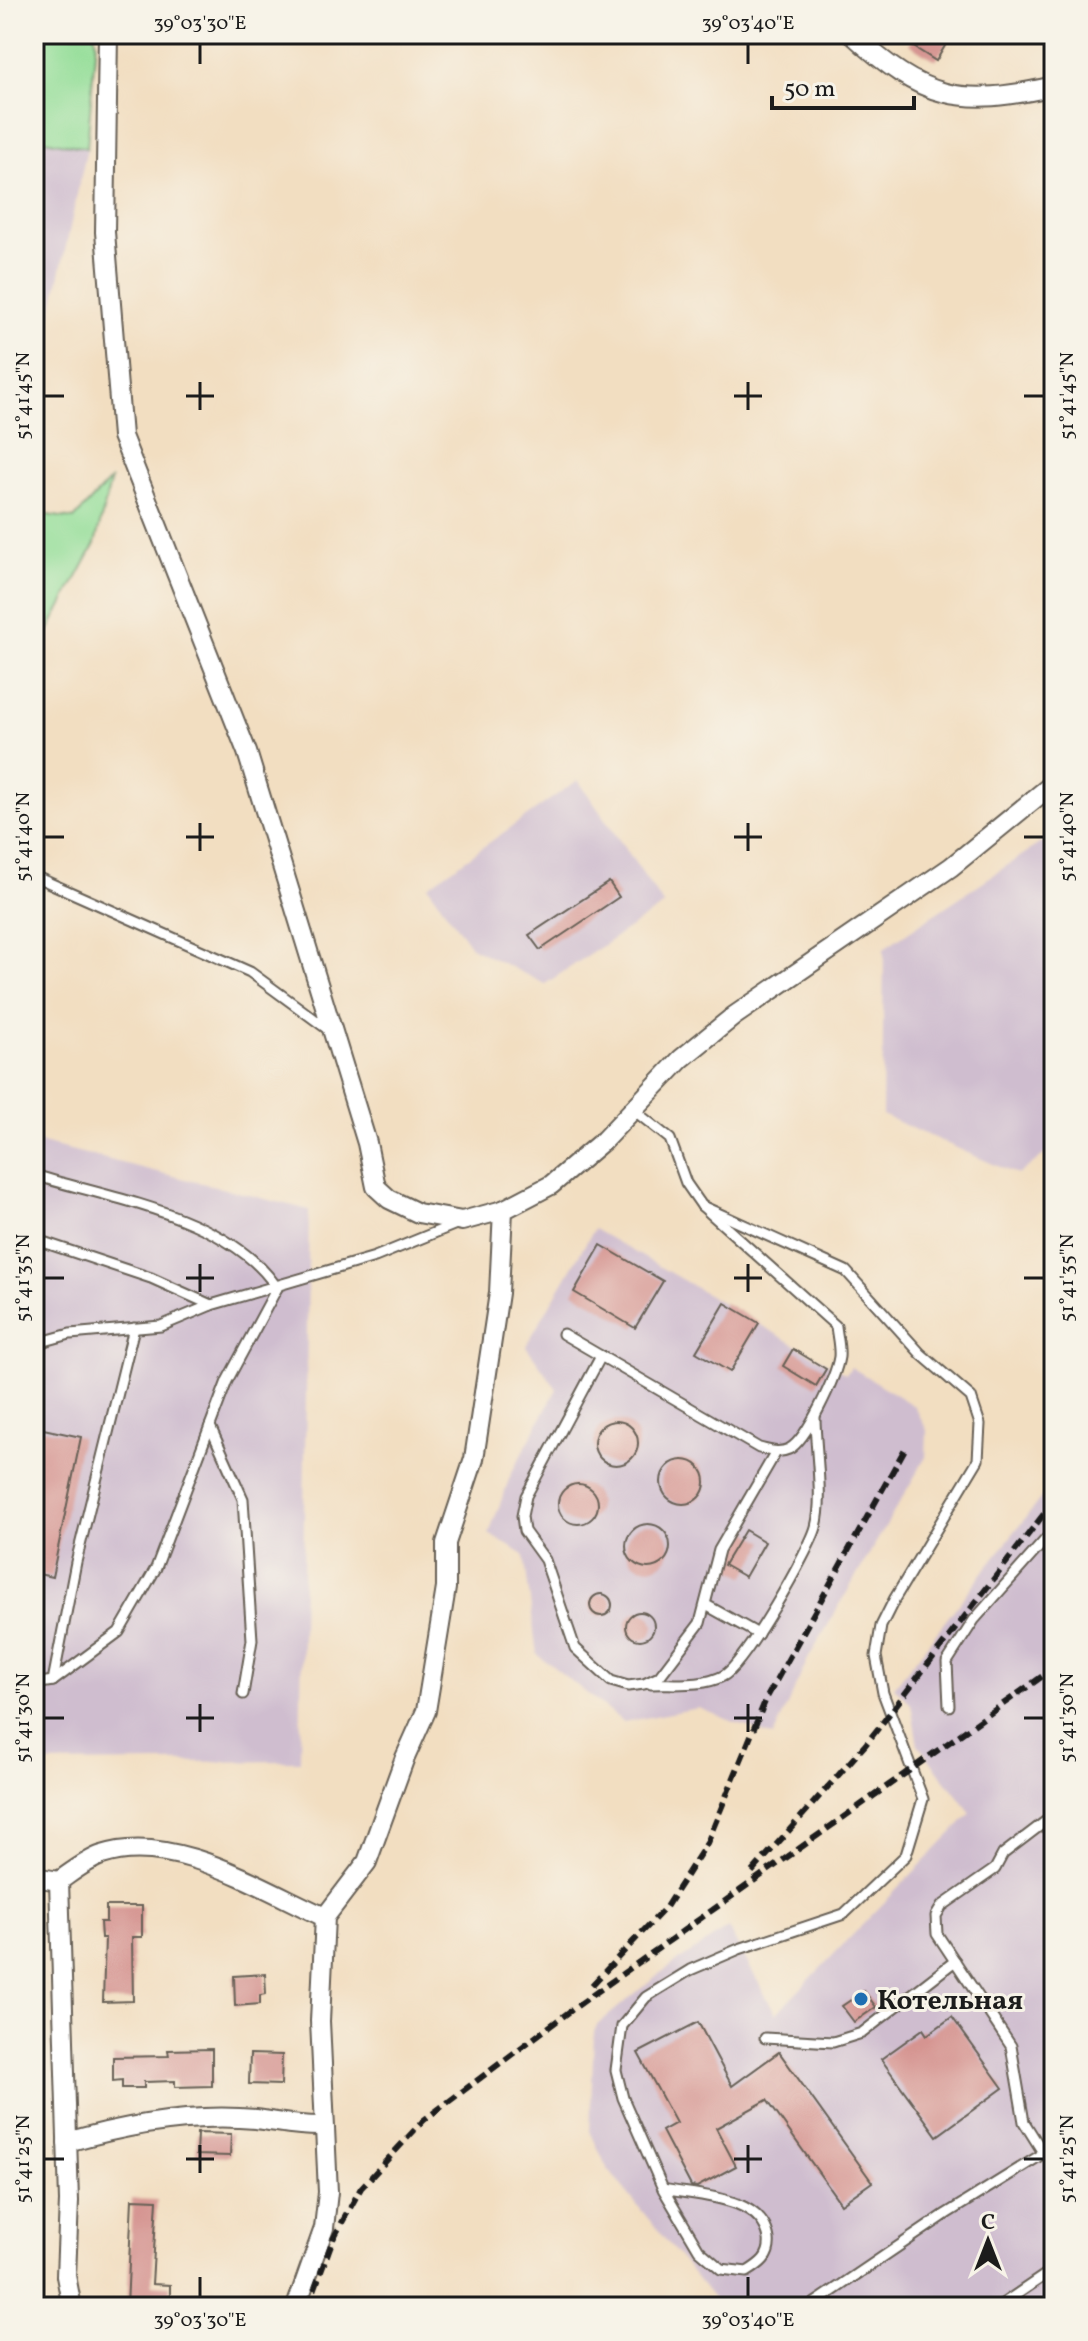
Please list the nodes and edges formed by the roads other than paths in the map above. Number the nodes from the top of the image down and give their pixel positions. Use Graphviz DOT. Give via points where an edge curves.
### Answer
graph roads {
  1 [pos="108,34"];
  2 [pos="852,34"];
  3 [pos="878,34"];
  4 [pos="882,61"];
  5 [pos="1054,86"];
  6 [pos="1054,783"];
  7 [pos="34,876"];
  8 [pos="332,1032"];
  9 [pos="631,1108"];
  10 [pos="34,1175"];
  11 [pos="702,1206"];
  12 [pos="503,1210"];
  13 [pos="462,1221"];
  14 [pos="34,1239"];
  15 [pos="277,1288"];
  16 [pos="211,1305"];
  17 [pos="134,1328"];
  18 [pos="563,1334"];
  19 [pos="36,1341"];
  20 [pos="601,1356"];
  21 [pos="815,1413"];
  22 [pos="210,1426"];
  23 [pos="776,1452"];
  24 [pos="1054,1530"];
  25 [pos="706,1605"];
  26 [pos="758,1634"];
  27 [pos="53,1681"];
  28 [pos="34,1684"];
  29 [pos="644,1684"];
  30 [pos="243,1694"];
  31 [pos="949,1706"];
  32 [pos="1054,1815"];
  33 [pos="34,1877"];
  34 [pos="59,1881"];
  35 [pos="325,1917"];
  36 [pos="955,1961"];
  37 [pos="765,2038"];
  38 [pos="324,2126"];
  39 [pos="67,2142"];
  40 [pos="1054,2147"];
  41 [pos="1044,2154"];
  42 [pos="663,2189"];
  43 [pos="1054,2269"];
  44 [pos="72,2307"];
  45 [pos="296,2307"];
  46 [pos="809,2307"];
  47 [pos="998,2307"];
  1 -- 8 [label="street" via="105,232 122,436 247,752"];
  2 -- 4 [label="street"];
  3 -- 4 [label="street"];
  4 -- 5 [label="street" via="916,83 954,98"];
  6 -- 9 [label="street" via="951,867 734,1016"];
  7 -- 8 [label="lane" via="250,972"];
  8 -- 13 [label="street" via="376,1187 418,1213"];
  9 -- 11 [label="lane" via="670,1139 686,1183"];
  9 -- 12 [label="street" via="604,1140 551,1185"];
  10 -- 15 [label="lane" via="213,1232 263,1267"];
  11 -- 21 [label="lane" via="836,1326 836,1369"];
  11 -- 42 [label="lane" via="846,1271 921,1354 971,1397 980,1424 978,1460 881,1626 876,1656 883,1693 923,1799 906,1855 844,1914 690,1970 646,1997 622,2026 616,2070"];
  12 -- 13 [label="street"];
  12 -- 35 [label="street" via="499,1293 476,1444 446,1543 446,1588 426,1711 367,1862"];
  13 -- 15 [label="lane" via="375,1257"];
  14 -- 16 [label="lane" via="151,1278"];
  15 -- 16 [label="lane"];
  15 -- 22 [label="lane" via="227,1381"];
  16 -- 17 [label="lane" via="161,1326"];
  17 -- 19 [label="lane"];
  17 -- 27 [label="lane" via="76,1562"];
  18 -- 20 [label="lane"];
  20 -- 23 [label="lane" via="759,1448"];
  20 -- 29 [label="lane" via="526,1496 522,1516 524,1531 545,1560 575,1648 611,1681"];
  21 -- 23 [label="lane" via="791,1448"];
  21 -- 26 [label="lane" via="816,1528"];
  22 -- 27 [label="lane" via="156,1568 119,1632"];
  22 -- 30 [label="lane" via="243,1499 252,1640"];
  23 -- 25 [label="lane" via="719,1550"];
  24 -- 31 [label="lane" via="974,1620 947,1662"];
  25 -- 26 [label="lane"];
  25 -- 29 [label="lane" via="700,1623 659,1677"];
  26 -- 29 [label="lane" via="725,1676"];
  27 -- 28 [label="lane"];
  32 -- 36 [label="lane" via="1003,1854 995,1869 942,1906 936,1916 937,1934"];
  33 -- 34 [label="street"];
  34 -- 35 [label="street" via="98,1856 148,1850 194,1858"];
  34 -- 39 [label="street"];
  35 -- 38 [label="street" via="320,2021"];
  36 -- 37 [label="lane" via="862,2033 833,2042"];
  36 -- 41 [label="lane" via="1011,2046 1024,2122"];
  38 -- 39 [label="street" via="201,2120 117,2127"];
  38 -- 45 [label="street" via="324,2228"];
  39 -- 44 [label="street" via="66,2276"];
  40 -- 41 [label="lane"];
  41 -- 46 [label="lane"];
  42 -- 42 [label="lane" via="745,2207 767,2228 770,2248 764,2261 747,2272 721,2269 699,2250"];
  43 -- 47 [label="lane"];
}
